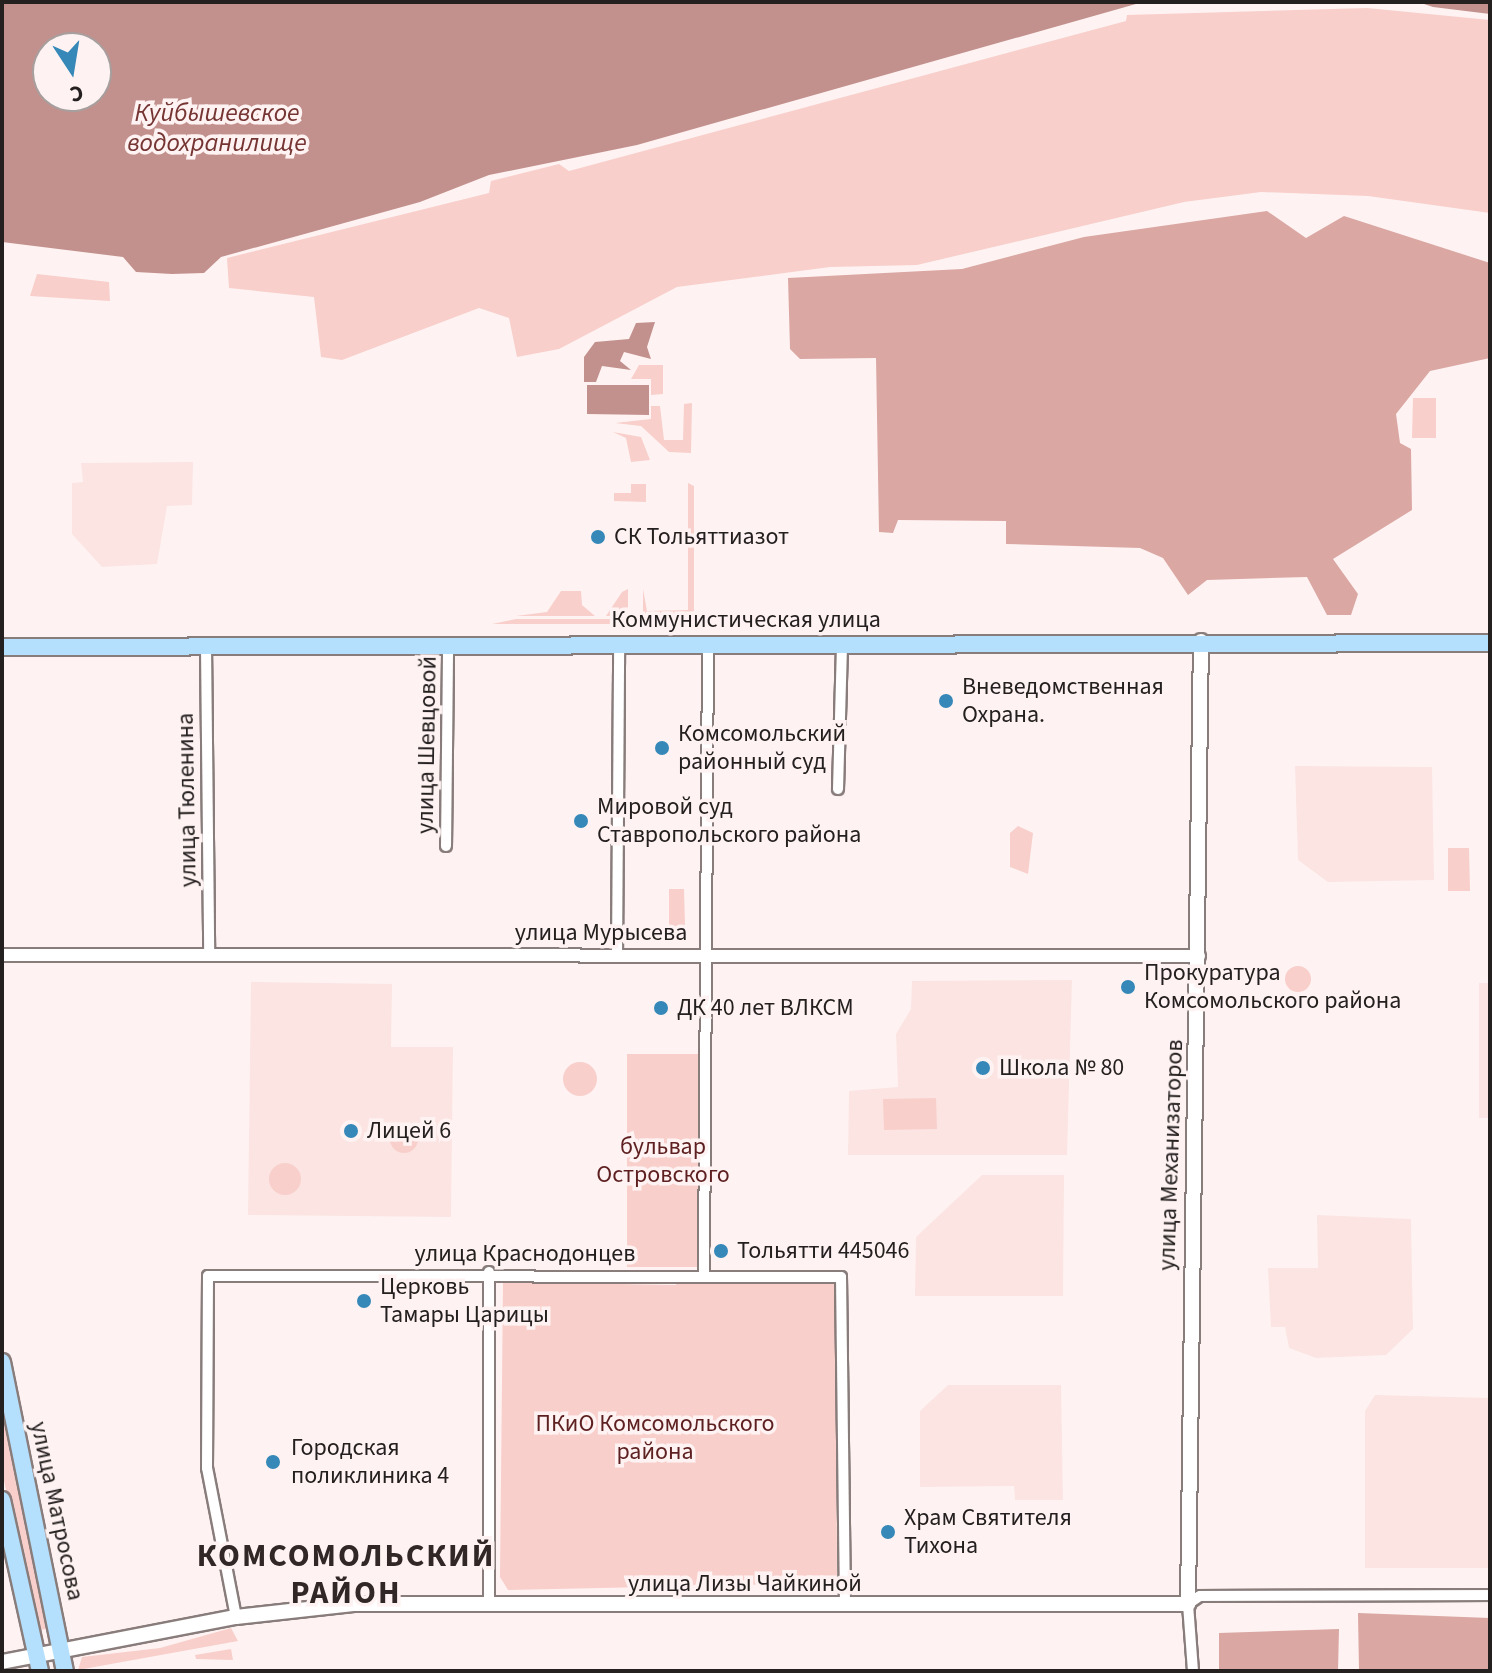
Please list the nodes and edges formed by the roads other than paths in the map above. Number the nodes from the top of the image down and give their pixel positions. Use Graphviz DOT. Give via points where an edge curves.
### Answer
graph roads {
  1 [pos="1201,641"];
  2 [pos="1490,643"];
  3 [pos="448,644"];
  4 [pos="842,644"];
  5 [pos="619,645"];
  6 [pos="708,645"];
  7 [pos="206,646"];
  8 [pos="2,647"];
  9 [pos="838,789"];
  10 [pos="446,846"];
  11 [pos="209,954"];
  12 [pos="2,955"];
  13 [pos="703,955"];
  14 [pos="617,956"];
  15 [pos="1199,956"];
  16 [pos="489,1272"];
  17 [pos="704,1274"];
  18 [pos="2,1362"];
  19 [pos="2,1500"];
  20 [pos="1490,1595"];
  21 [pos="1188,1604"];
  22 [pos="489,1605"];
  23 [pos="845,1605"];
  24 [pos="236,1617"];
  25 [pos="61,1651"];
  26 [pos="2,1662"];
  27 [pos="37,1663"];
  28 [pos="65,1671"];
  29 [pos="1193,1671"];
  1 -- 2 [label="main road, Коммунистическая улица"];
  1 -- 4 [label="main road, Коммунистическая улица"];
  1 -- 15 [label="main road, улица Механизаторов"];
  3 -- 5 [label="main road, Коммунистическая улица"];
  3 -- 7 [label="main road, Коммунистическая улица"];
  3 -- 10 [label="street, улица Шевцовой"];
  4 -- 6 [label="main road, Коммунистическая улица"];
  4 -- 9 [label="street"];
  5 -- 6 [label="main road, Коммунистическая улица"];
  5 -- 14 [label="street"];
  6 -- 13 [label="street"];
  7 -- 8 [label="main road, Коммунистическая улица"];
  7 -- 11 [label="street, улица Тюленина"];
  11 -- 12 [label="street, улица Мурысева"];
  11 -- 14 [label="street, улица Мурысева"];
  13 -- 14 [label="street, улица Мурысева"];
  13 -- 15 [label="street, улица Мурысева"];
  13 -- 17 [label="street"];
  15 -- 21 [label="main road, улица Механизаторов"];
  16 -- 17 [label="street, улица Краснодонцев"];
  16 -- 22 [label="street"];
  16 -- 24 [label="street, улица Краснодонцев" via="208,1276 207,1468"];
  17 -- 23 [label="street, улица Краснодонцев" via="841,1277"];
  18 -- 25 [label="main road, улица Матросова"];
  19 -- 27 [label="main road"];
  20 -- 21 [label="street, улица Лизы Чайкиной" via="1200,1596"];
  21 -- 23 [label="main road, улица Лизы Чайкиной"];
  21 -- 29 [label="street, улица Механизаторов"];
  22 -- 23 [label="main road, улица Лизы Чайкиной"];
  22 -- 24 [label="main road, улица Лизы Чайкиной" via="353,1604"];
  24 -- 25 [label="main road, улица Лизы Чайкиной"];
  25 -- 27 [label="main road, улица Лизы Чайкиной"];
  25 -- 28 [label="main road, улица Матросова"];
  26 -- 27 [label="main road, улица Лизы Чайкиной"];
}
